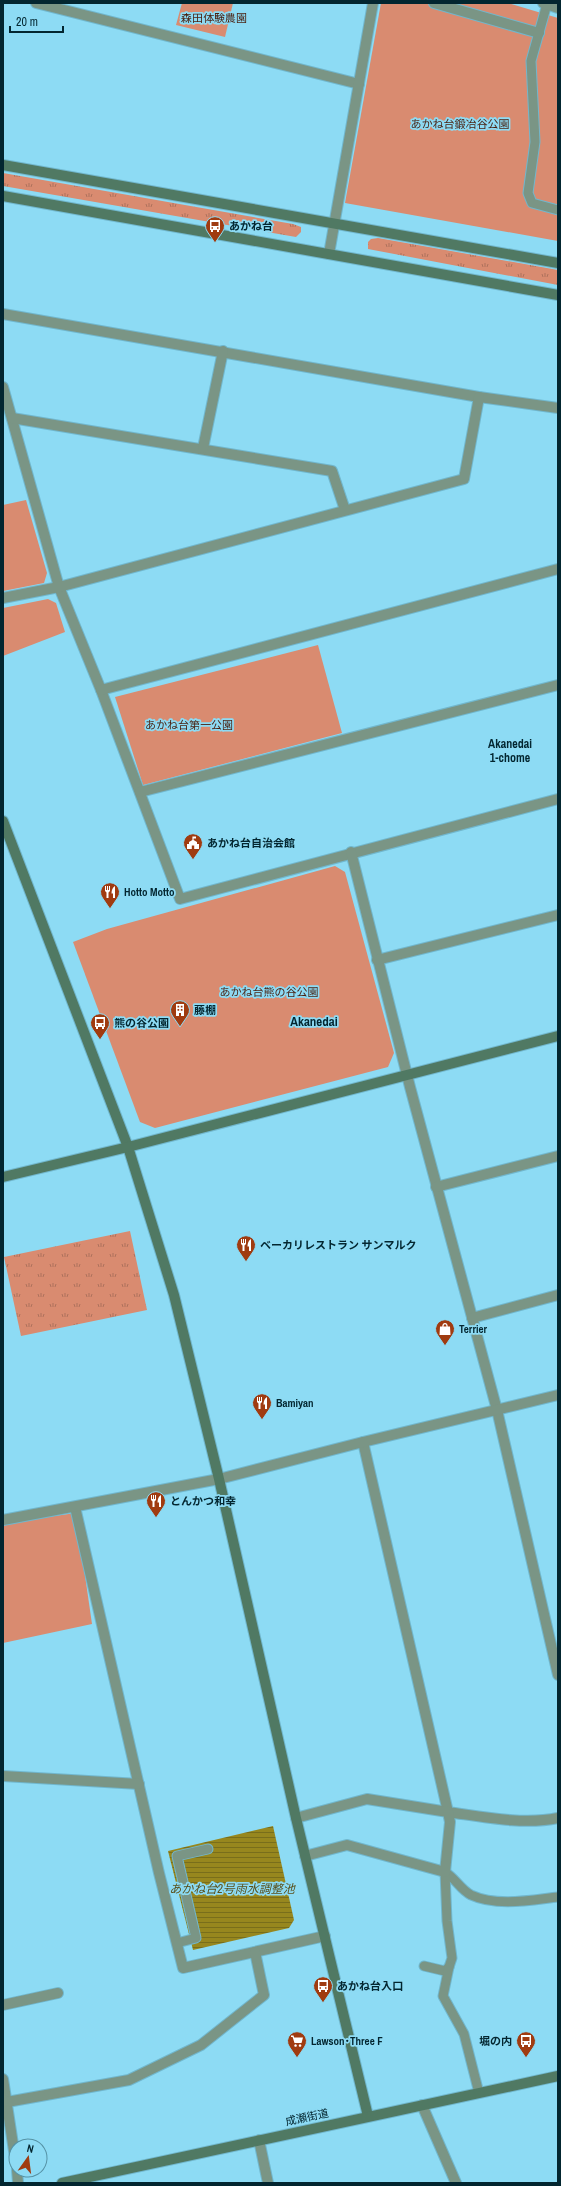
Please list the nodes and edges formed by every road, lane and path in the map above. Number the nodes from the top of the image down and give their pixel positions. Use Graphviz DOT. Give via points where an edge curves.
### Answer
graph roads {
  1 [pos="36,3"];
  2 [pos="373,3"];
  3 [pos="434,3"];
  4 [pos="545,4"];
  5 [pos="558,8"];
  6 [pos="539,33"];
  7 [pos="359,84"];
  8 [pos="3,165"];
  9 [pos="3,196"];
  10 [pos="558,210"];
  11 [pos="334,224"];
  12 [pos="329,254"];
  13 [pos="558,263"];
  14 [pos="558,295"];
  15 [pos="3,314"];
  16 [pos="223,351"];
  17 [pos="3,387"];
  18 [pos="479,397"];
  19 [pos="558,408"];
  20 [pos="12,418"];
  21 [pos="203,448"];
  22 [pos="346,510"];
  23 [pos="558,569"];
  24 [pos="59,587"];
  25 [pos="3,598"];
  26 [pos="558,685"];
  27 [pos="101,690"];
  28 [pos="140,792"];
  29 [pos="558,799"];
  30 [pos="3,821"];
  31 [pos="351,852"];
  32 [pos="558,915"];
  33 [pos="377,960"];
  34 [pos="558,1036"];
  35 [pos="407,1076"];
  36 [pos="128,1147"];
  37 [pos="558,1156"];
  38 [pos="3,1177"];
  39 [pos="436,1187"];
  40 [pos="558,1295"];
  41 [pos="472,1318"];
  42 [pos="558,1395"];
  43 [pos="497,1410"];
  44 [pos="364,1442"];
  45 [pos="219,1479"];
  46 [pos="75,1507"];
  47 [pos="3,1520"];
  48 [pos="558,1675"];
  49 [pos="3,1776"];
  50 [pos="139,1784"];
  51 [pos="448,1812"];
  52 [pos="296,1818"];
  53 [pos="558,1818"];
  54 [pos="208,1849"];
  55 [pos="305,1856"];
  56 [pos="445,1872"];
  57 [pos="558,1897"];
  58 [pos="325,1936"];
  59 [pos="177,1943"];
  60 [pos="255,1952"];
  61 [pos="424,1966"];
  62 [pos="449,1967"];
  63 [pos="58,1993"];
  64 [pos="3,2005"];
  65 [pos="558,2076"];
  66 [pos="3,2078"];
  67 [pos="479,2093"];
  68 [pos="5,2103"];
  69 [pos="422,2105"];
  70 [pos="368,2116"];
  71 [pos="11,2138"];
  72 [pos="260,2140"];
  73 [pos="62,2183"];
  74 [pos="268,2183"];
  75 [pos="456,2183"];
  1 -- 7 [label="street"];
  2 -- 7 [label="street"];
  3 -- 6 [label="street"];
  4 -- 5 [label="street"];
  4 -- 6 [label="lane"];
  6 -- 10 [label="lane" via="531,61 535,142 528,193 532,203"];
  7 -- 11 [label="street"];
  8 -- 11 [label="street"];
  9 -- 12 [label="street"];
  11 -- 12 [label="street"];
  11 -- 13 [label="street"];
  12 -- 14 [label="street"];
  15 -- 16 [label="street"];
  16 -- 18 [label="street"];
  16 -- 21 [label="street"];
  17 -- 20 [label="street"];
  18 -- 19 [label="street"];
  18 -- 22 [label="street" via="464,479"];
  20 -- 21 [label="street"];
  20 -- 24 [label="street"];
  21 -- 22 [label="street" via="332,471"];
  22 -- 24 [label="street"];
  23 -- 27 [label="street"];
  24 -- 25 [label="street"];
  24 -- 27 [label="street"];
  26 -- 28 [label="street"];
  27 -- 28 [label="street"];
  28 -- 31 [label="street" via="180,899"];
  29 -- 31 [label="street"];
  30 -- 36 [label="street"];
  31 -- 33 [label="street"];
  32 -- 33 [label="street"];
  33 -- 35 [label="street"];
  34 -- 35 [label="street"];
  35 -- 36 [label="street"];
  35 -- 39 [label="street"];
  36 -- 38 [label="street"];
  36 -- 45 [label="street" via="174,1295"];
  37 -- 39 [label="street"];
  39 -- 41 [label="street"];
  40 -- 41 [label="street"];
  41 -- 43 [label="street"];
  42 -- 43 [label="street"];
  43 -- 44 [label="street"];
  43 -- 48 [label="street"];
  44 -- 45 [label="street"];
  44 -- 51 [label="street"];
  45 -- 46 [label="street"];
  45 -- 52 [label="street"];
  46 -- 47 [label="street"];
  46 -- 50 [label="street"];
  49 -- 50 [label="street"];
  50 -- 59 [label="street"];
  51 -- 52 [label="street" via="366,1800"];
  51 -- 53 [label="street" via="499,1819"];
  51 -- 56 [label="street" via="450,1822"];
  52 -- 55 [label="street"];
  54 -- 59 [label="lane" via="177,1856 196,1938"];
  55 -- 56 [label="street" via="347,1845"];
  55 -- 58 [label="street"];
  56 -- 57 [label="lane" via="471,1895 514,1901"];
  56 -- 62 [label="lane" via="446,1921 452,1958"];
  58 -- 60 [label="street"];
  58 -- 70 [label="street"];
  59 -- 60 [label="street" via="183,1968"];
  60 -- 68 [label="street" via="264,1995 200,2045 129,2080"];
  61 -- 62 [label="lane" via="444,1971"];
  62 -- 67 [label="lane" via="443,1996 464,2034"];
  63 -- 64 [label="street"];
  65 -- 67 [label="street, 成瀬街道"];
  66 -- 68 [label="street"];
  67 -- 69 [label="street, 成瀬街道"];
  68 -- 71 [label="street"];
  69 -- 70 [label="street, 成瀬街道"];
  69 -- 75 [label="street"];
  70 -- 72 [label="street, 成瀬街道"];
  72 -- 73 [label="street, 成瀬街道"];
  72 -- 74 [label="street"];
}
